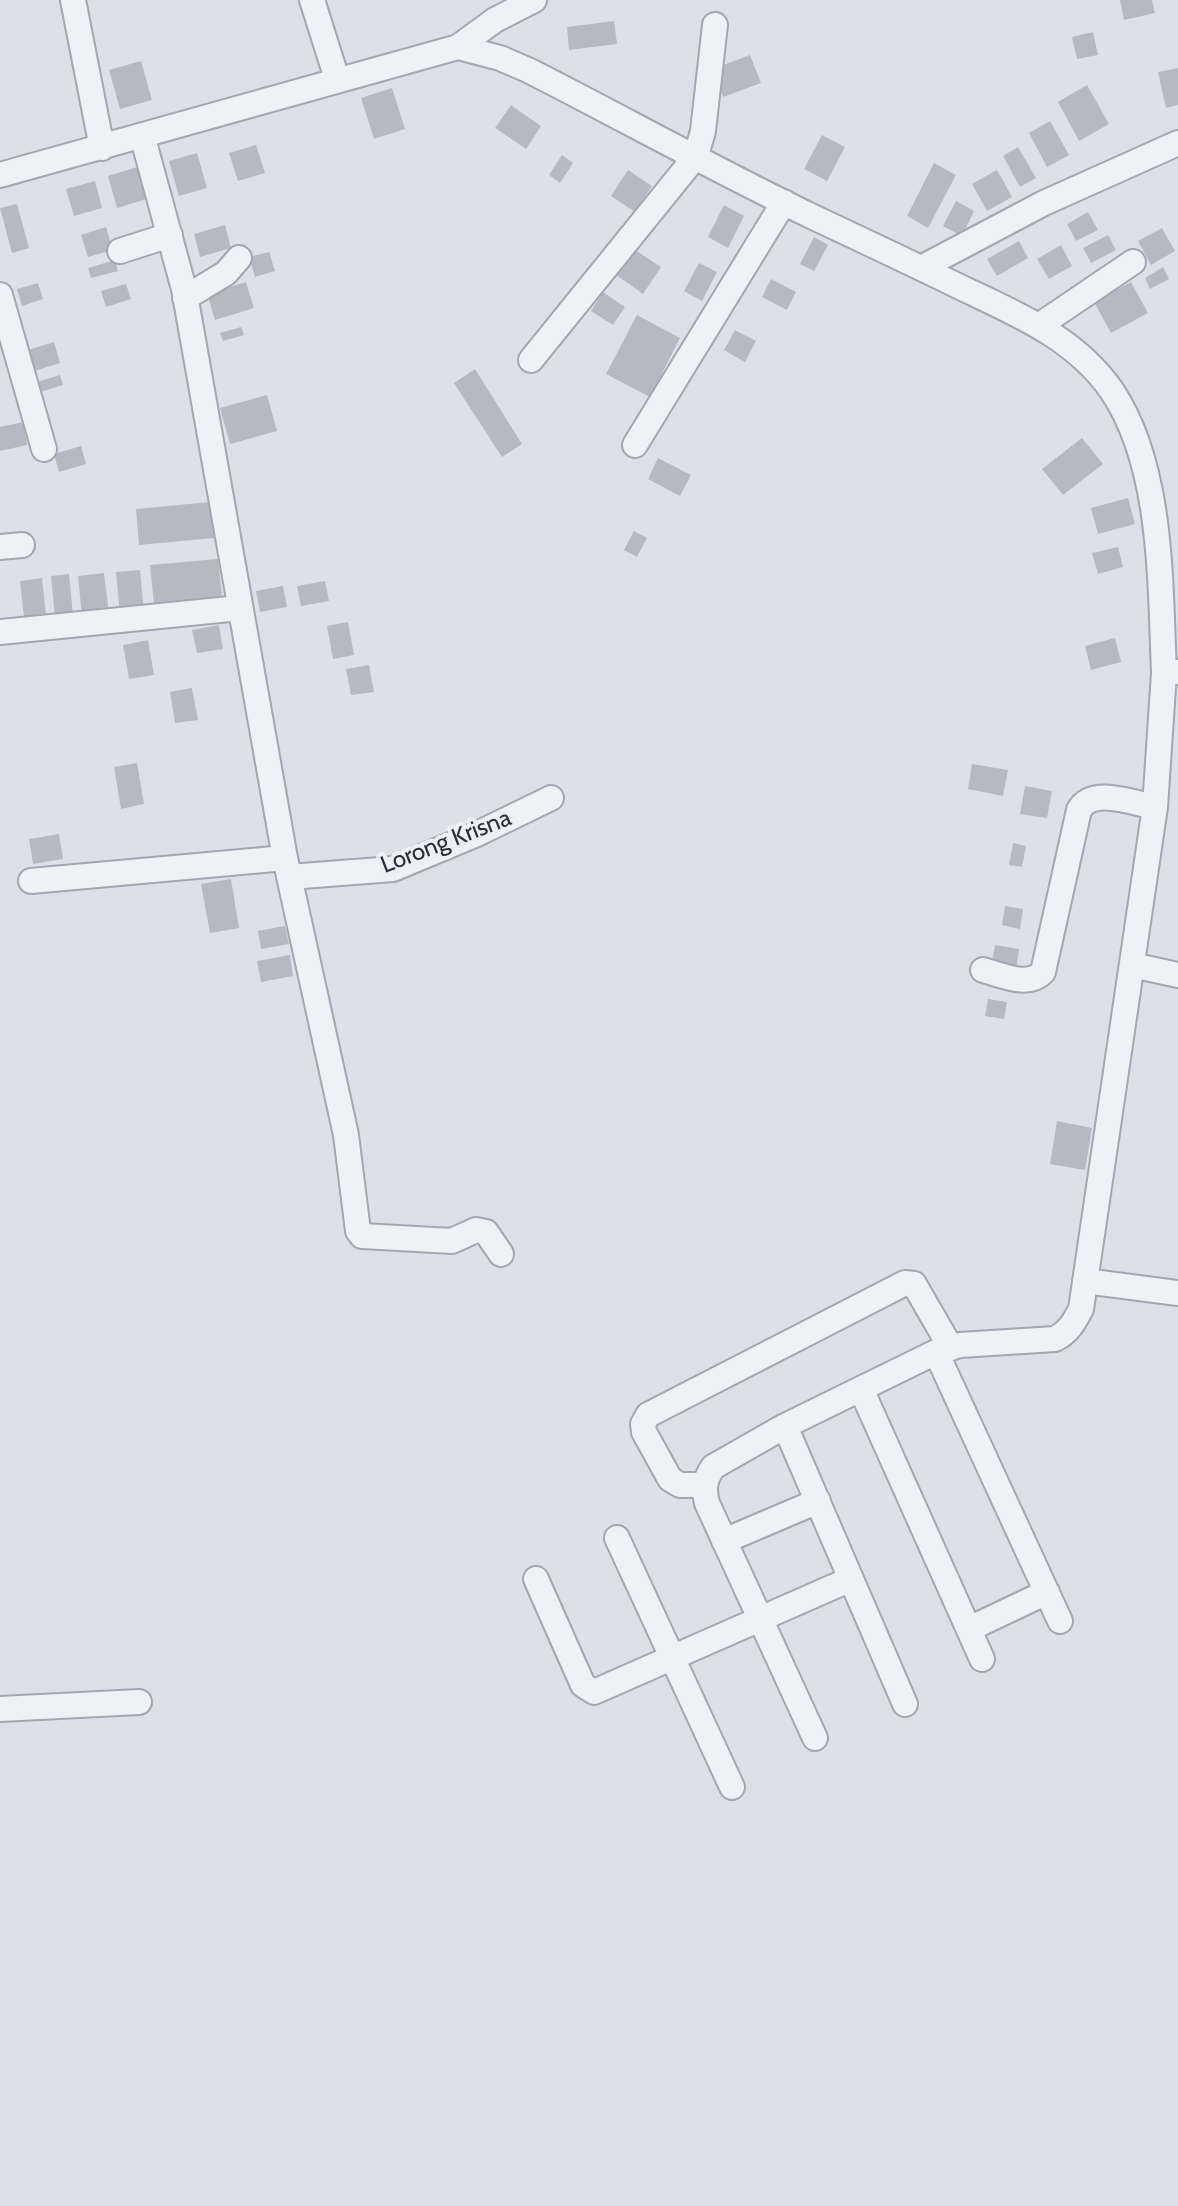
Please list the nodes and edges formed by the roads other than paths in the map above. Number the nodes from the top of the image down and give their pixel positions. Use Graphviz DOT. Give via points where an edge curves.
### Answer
graph roads {
  1 [pos="73,0"];
  2 [pos="312,0"];
  3 [pos="534,0"];
  4 [pos="715,25"];
  5 [pos="458,47"];
  6 [pos="337,79"];
  7 [pos="142,135"];
  8 [pos="1178,143"];
  9 [pos="102,148"];
  10 [pos="696,156"];
  11 [pos="0,175"];
  12 [pos="784,202"];
  13 [pos="170,235"];
  14 [pos="120,251"];
  15 [pos="239,258"];
  16 [pos="1133,262"];
  17 [pos="921,268"];
  18 [pos="0,295"];
  19 [pos="185,298"];
  20 [pos="1040,325"];
  21 [pos="531,360"];
  22 [pos="635,445"];
  23 [pos="44,449"];
  24 [pos="240,608"];
  25 [pos="0,632"];
  26 [pos="1171,673"];
  27 [pos="551,798"];
  28 [pos="1155,807"];
  29 [pos="287,867"];
  30 [pos="31,881"];
  31 [pos="1132,965"];
  32 [pos="983,970"];
  33 [pos="1178,975"];
  34 [pos="501,1254"];
  35 [pos="1085,1281"];
  36 [pos="1178,1293"];
  37 [pos="944,1350"];
  38 [pos="861,1389"];
  39 [pos="785,1426"];
  40 [pos="704,1485"];
  41 [pos="818,1501"];
  42 [pos="617,1538"];
  43 [pos="724,1541"];
  44 [pos="536,1579"];
  45 [pos="851,1579"];
  46 [pos="1047,1592"];
  47 [pos="761,1620"];
  48 [pos="1060,1621"];
  49 [pos="969,1629"];
  50 [pos="673,1658"];
  51 [pos="982,1659"];
  52 [pos="139,1702"];
  53 [pos="905,1704"];
  54 [pos="0,1709"];
  55 [pos="815,1738"];
  56 [pos="732,1787"];
  1 -- 9 [label="street"];
  2 -- 6 [label="street"];
  3 -- 5 [label="street"];
  4 -- 10 [label="street"];
  5 -- 6 [label="street"];
  5 -- 10 [label="street" via="530,71"];
  6 -- 7 [label="street"];
  7 -- 9 [label="street"];
  7 -- 13 [label="street"];
  8 -- 17 [label="street" via="1044,203"];
  9 -- 11 [label="street"];
  10 -- 12 [label="street"];
  10 -- 21 [label="street"];
  12 -- 17 [label="street"];
  12 -- 22 [label="street"];
  13 -- 14 [label="street"];
  13 -- 19 [label="street"];
  15 -- 19 [label="street" via="226,273"];
  16 -- 20 [label="street"];
  17 -- 20 [label="street"];
  18 -- 23 [label="street"];
  19 -- 24 [label="street"];
  20 -- 26 [label="street" via="1111,389 1139,448 1152,504"];
  24 -- 25 [label="street"];
  24 -- 29 [label="street"];
  26 -- 28 [label="street"];
  27 -- 29 [label="street, Lorong Krisna" via="393,869"];
  28 -- 31 [label="street"];
  28 -- 32 [label="street" via="1097,796 1083,802 1043,972 1026,981"];
  29 -- 30 [label="street, Lorong Krisna"];
  29 -- 34 [label="street" via="346,1135 358,1231 362,1236 452,1241 476,1230 486,1232"];
  31 -- 33 [label="street"];
  31 -- 35 [label="street"];
  35 -- 36 [label="street"];
  35 -- 37 [label="street" via="1081,1309 1072,1326 1055,1339"];
  37 -- 38 [label="street"];
  37 -- 40 [label="street" via="922,1294 914,1284 905,1283 648,1415 644,1432 670,1479 680,1485"];
  37 -- 46 [label="street"];
  38 -- 39 [label="street"];
  38 -- 49 [label="street"];
  39 -- 40 [label="street" via="713,1467"];
  39 -- 41 [label="street"];
  40 -- 43 [label="street"];
  41 -- 43 [label="street"];
  41 -- 45 [label="street"];
  42 -- 50 [label="street"];
  43 -- 47 [label="street"];
  44 -- 50 [label="street" via="583,1685 594,1692"];
  45 -- 47 [label="street"];
  45 -- 53 [label="street"];
  46 -- 48 [label="street"];
  46 -- 49 [label="street"];
  47 -- 50 [label="street"];
  47 -- 55 [label="street"];
  49 -- 51 [label="street"];
  50 -- 56 [label="street"];
  52 -- 54 [label="street"];
}
